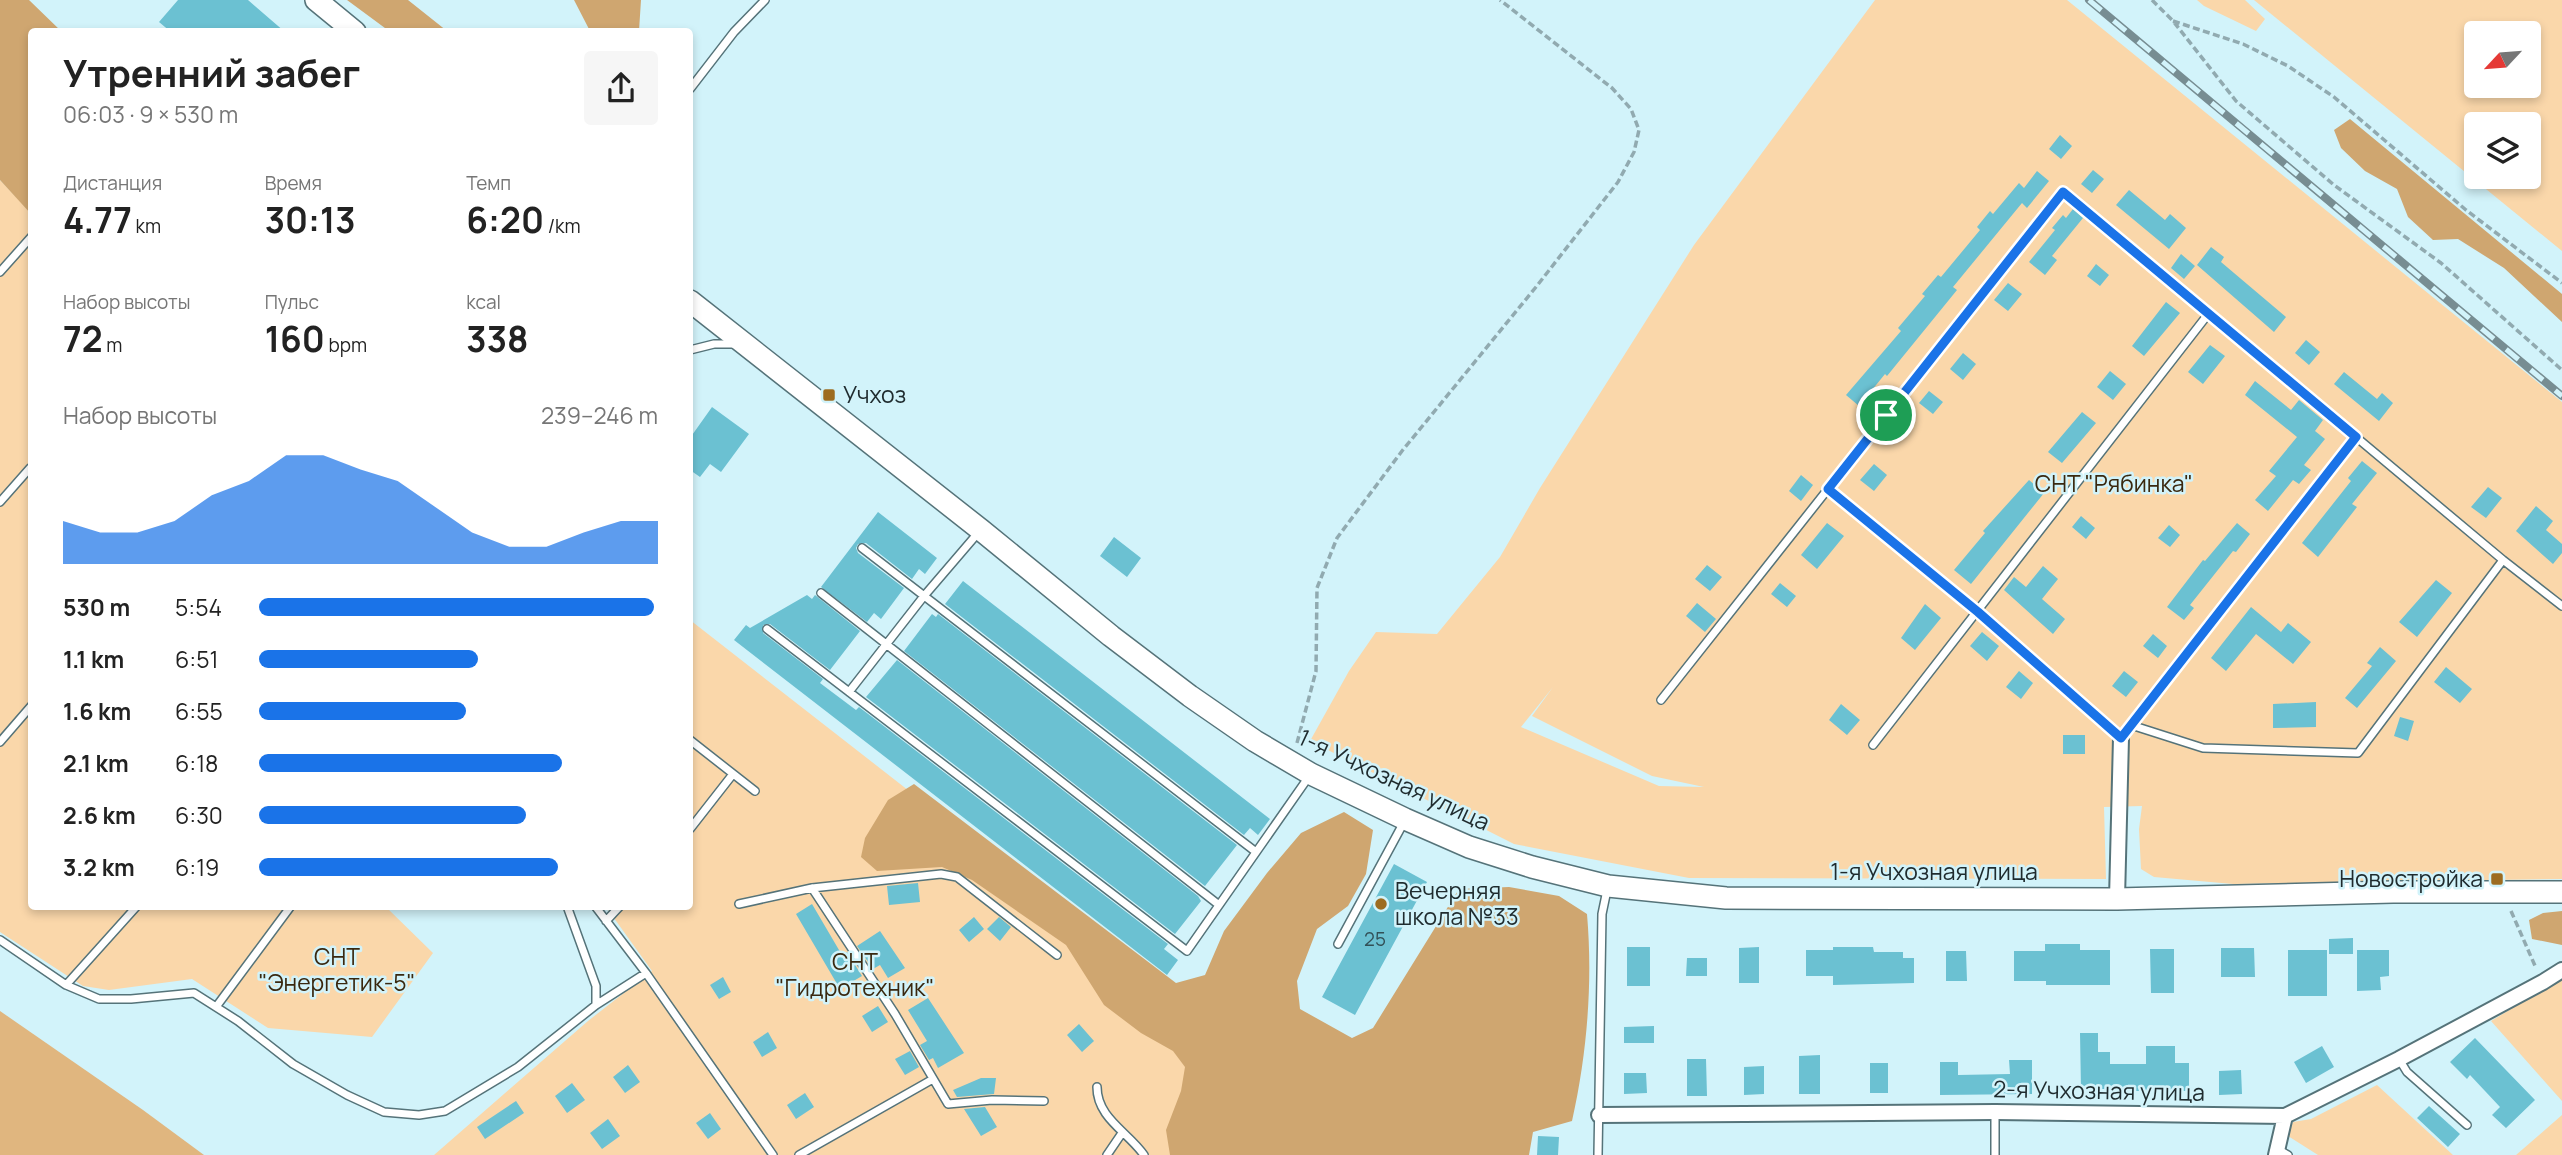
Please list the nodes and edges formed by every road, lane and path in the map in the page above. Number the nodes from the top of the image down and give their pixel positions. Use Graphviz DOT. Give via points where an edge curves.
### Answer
graph roads {
  1 [pos="316,0"];
  2 [pos="765,0"];
  3 [pos="1500,0"];
  4 [pos="2152,0"];
  5 [pos="2173,21"];
  6 [pos="350,28"];
  7 [pos="693,85"];
  8 [pos="28,240"];
  9 [pos="0,272"];
  10 [pos="2562,282"];
  11 [pos="693,304"];
  12 [pos="2209,313"];
  13 [pos="743,344"];
  14 [pos="693,349"];
  15 [pos="2562,370"];
  16 [pos="2356,437"];
  17 [pos="28,470"];
  18 [pos="1828,489"];
  19 [pos="0,502"];
  20 [pos="981,530"];
  21 [pos="862,548"];
  22 [pos="2503,561"];
  23 [pos="821,593"];
  24 [pos="924,596"];
  25 [pos="2562,606"];
  26 [pos="1978,612"];
  27 [pos="767,629"];
  28 [pos="887,644"];
  29 [pos="849,692"];
  30 [pos="1661,700"];
  31 [pos="28,710"];
  32 [pos="2131,725"];
  33 [pos="2121,738"];
  34 [pos="0,742"];
  35 [pos="693,742"];
  36 [pos="1873,745"];
  37 [pos="1291,762"];
  38 [pos="733,774"];
  39 [pos="1311,774"];
  40 [pos="755,791"];
  41 [pos="1405,820"];
  42 [pos="693,825"];
  43 [pos="1256,852"];
  44 [pos="1608,886"];
  45 [pos="812,888"];
  46 [pos="2503,892"];
  47 [pos="2562,892"];
  48 [pos="2117,899"];
  49 [pos="739,904"];
  50 [pos="1219,905"];
  51 [pos="133,910"];
  52 [pos="288,910"];
  53 [pos="568,910"];
  54 [pos="598,910"];
  55 [pos="616,910"];
  56 [pos="606,921"];
  57 [pos="0,940"];
  58 [pos="1338,944"];
  59 [pos="1057,955"];
  60 [pos="2562,970"];
  61 [pos="646,973"];
  62 [pos="2543,982"];
  63 [pos="66,985"];
  64 [pos="596,1005"];
  65 [pos="216,1007"];
  66 [pos="2399,1059"];
  67 [pos="933,1079"];
  68 [pos="1097,1087"];
  69 [pos="1044,1101"];
  70 [pos="1995,1112"];
  71 [pos="1599,1115"];
  72 [pos="2285,1116"];
  73 [pos="2467,1125"];
  74 [pos="1122,1133"];
  75 [pos="2281,1153"];
  76 [pos="773,1155"];
  77 [pos="799,1155"];
  78 [pos="1107,1155"];
  79 [pos="1144,1155"];
  80 [pos="1598,1155"];
  81 [pos="1995,1155"];
  1 -- 6 [label="street"];
  2 -- 7 [label="lane"];
  3 -- 37 [label="path" via="1612,88 1631,109 1639,131 1634,152 1618,182 1337,538 1317,588 1316,671"];
  4 -- 5 [label="path"];
  5 -- 10 [label="path" via="2243,44 2288,66 2334,97 2466,210"];
  5 -- 15 [label="path" via="2236,101 2334,186 2441,263"];
  8 -- 9 [label="lane"];
  11 -- 13 [label="street, 1-я Учхозная улица"];
  12 -- 16 [label="lane"];
  12 -- 18 [label="lane" via="2063,192"];
  12 -- 26 [label="lane"];
  13 -- 14 [label="lane"];
  13 -- 20 [label="street, 1-я Учхозная улица"];
  16 -- 22 [label="lane"];
  16 -- 32 [label="lane"];
  17 -- 19 [label="lane"];
  18 -- 26 [label="lane"];
  18 -- 30 [label="lane"];
  20 -- 24 [label="lane"];
  20 -- 37 [label="street, 1-я Учхозная улица" via="1190,696"];
  21 -- 24 [label="lane"];
  22 -- 25 [label="lane"];
  22 -- 32 [label="lane" via="2358,753 2203,748"];
  23 -- 28 [label="lane"];
  24 -- 28 [label="lane"];
  24 -- 43 [label="lane"];
  26 -- 33 [label="lane"];
  26 -- 36 [label="lane"];
  27 -- 29 [label="lane"];
  28 -- 29 [label="lane"];
  28 -- 50 [label="lane"];
  29 -- 50 [label="lane" via="1187,951"];
  31 -- 34 [label="lane"];
  32 -- 33 [label="lane"];
  33 -- 48 [label="street"];
  35 -- 38 [label="lane"];
  37 -- 39 [label="street, 1-я Учхозная улица"];
  38 -- 40 [label="lane"];
  38 -- 42 [label="lane"];
  39 -- 41 [label="street, 1-я Учхозная улица"];
  39 -- 43 [label="lane"];
  41 -- 44 [label="street, 1-я Учхозная улица" via="1469,847"];
  41 -- 58 [label="lane"];
  43 -- 50 [label="lane"];
  44 -- 48 [label="street, 1-я Учхозная улица" via="1726,898"];
  44 -- 71 [label="lane" via="1602,914"];
  45 -- 49 [label="lane"];
  45 -- 59 [label="lane" via="941,874 957,877"];
  45 -- 67 [label="lane"];
  46 -- 47 [label="street, 1-я Учхозная улица"];
  46 -- 48 [label="street, 1-я Учхозная улица"];
  46 -- 62 [label="path"];
  51 -- 63 [label="lane"];
  52 -- 65 [label="lane"];
  53 -- 64 [label="lane" via="596,986"];
  54 -- 56 [label="lane"];
  55 -- 56 [label="lane"];
  56 -- 61 [label="lane"];
  57 -- 63 [label="lane"];
  60 -- 62 [label="street, 2-я Учхозная улица"];
  61 -- 64 [label="lane"];
  61 -- 76 [label="lane"];
  62 -- 66 [label="street, 2-я Учхозная улица"];
  63 -- 65 [label="lane" via="99,999 194,993"];
  64 -- 65 [label="lane" via="518,1067 445,1111 419,1115 384,1112 347,1095 293,1064"];
  66 -- 72 [label="street, 2-я Учхозная улица"];
  66 -- 73 [label="lane" via="2407,1072"];
  67 -- 69 [label="lane" via="948,1104"];
  67 -- 77 [label="lane"];
  68 -- 74 [label="lane" via="1097,1100"];
  70 -- 71 [label="street, 2-я Учхозная улица"];
  70 -- 72 [label="street, 2-я Учхозная улица"];
  70 -- 81 [label="lane"];
  71 -- 80 [label="lane"];
  72 -- 75 [label="street"];
  74 -- 78 [label="lane"];
  74 -- 79 [label="lane"];
}
